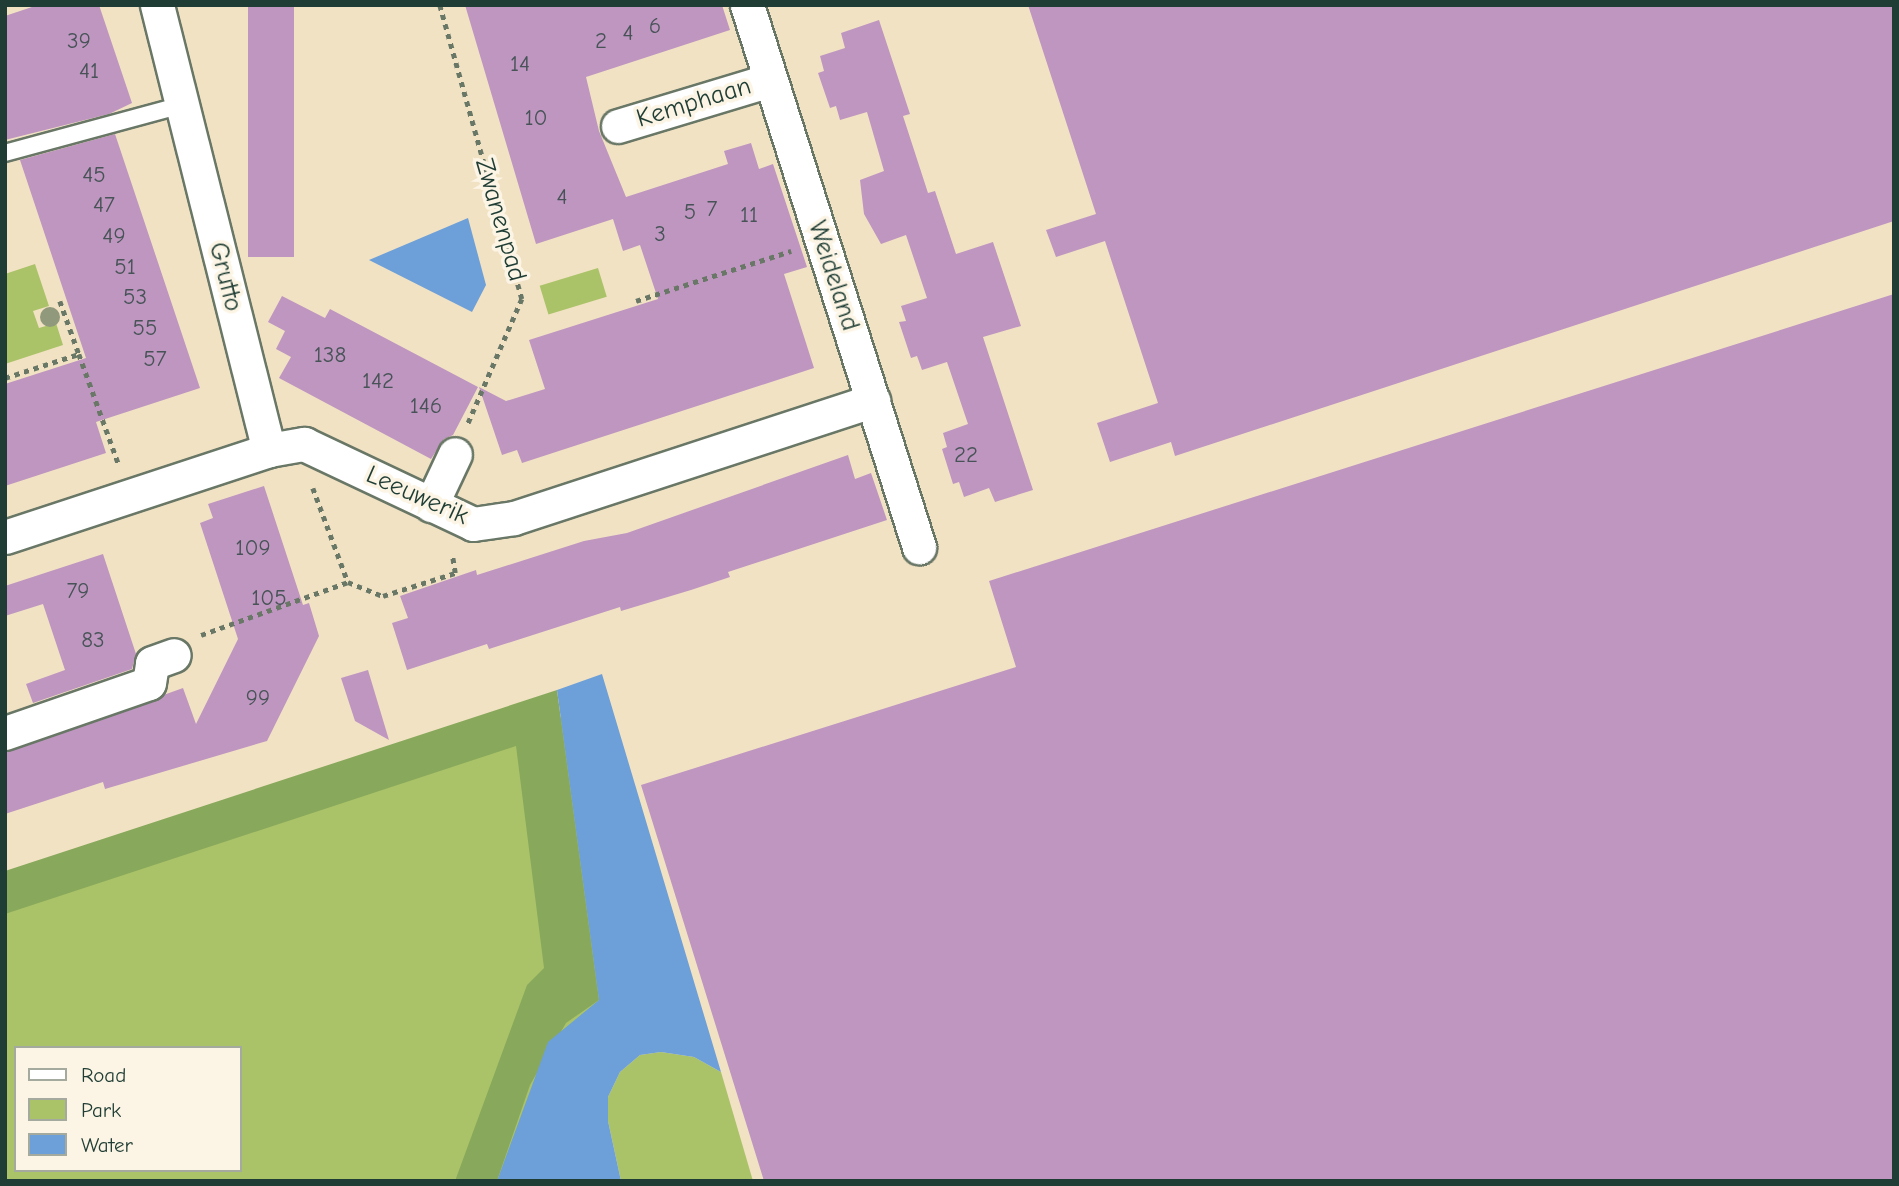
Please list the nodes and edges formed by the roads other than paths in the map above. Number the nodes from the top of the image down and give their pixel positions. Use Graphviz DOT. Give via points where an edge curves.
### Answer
graph roads {
  1 [pos="157,5"];
  2 [pos="747,5"];
  3 [pos="770,80"];
  4 [pos="182,105"];
  5 [pos="618,126"];
  6 [pos="5,153"];
  7 [pos="873,401"];
  8 [pos="283,447"];
  9 [pos="455,454"];
  10 [pos="439,509"];
  11 [pos="5,537"];
  12 [pos="919,547"];
  13 [pos="174,655"];
  14 [pos="5,733"];
  1 -- 4 [label="street, Grutto"];
  2 -- 3 [label="street, Weideland"];
  3 -- 5 [label="street, Kemphaan"];
  3 -- 7 [label="street, Weideland"];
  4 -- 6 [label="lane"];
  4 -- 8 [label="street, Grutto"];
  7 -- 10 [label="street, Leeuwerik" via="514,517 473,524"];
  7 -- 12 [label="street, Weideland"];
  8 -- 10 [label="street, Leeuwerik" via="304,444"];
  8 -- 11 [label="street"];
  9 -- 10 [label="street"];
  13 -- 14 [label="street" via="152,663 149,683"];
}
